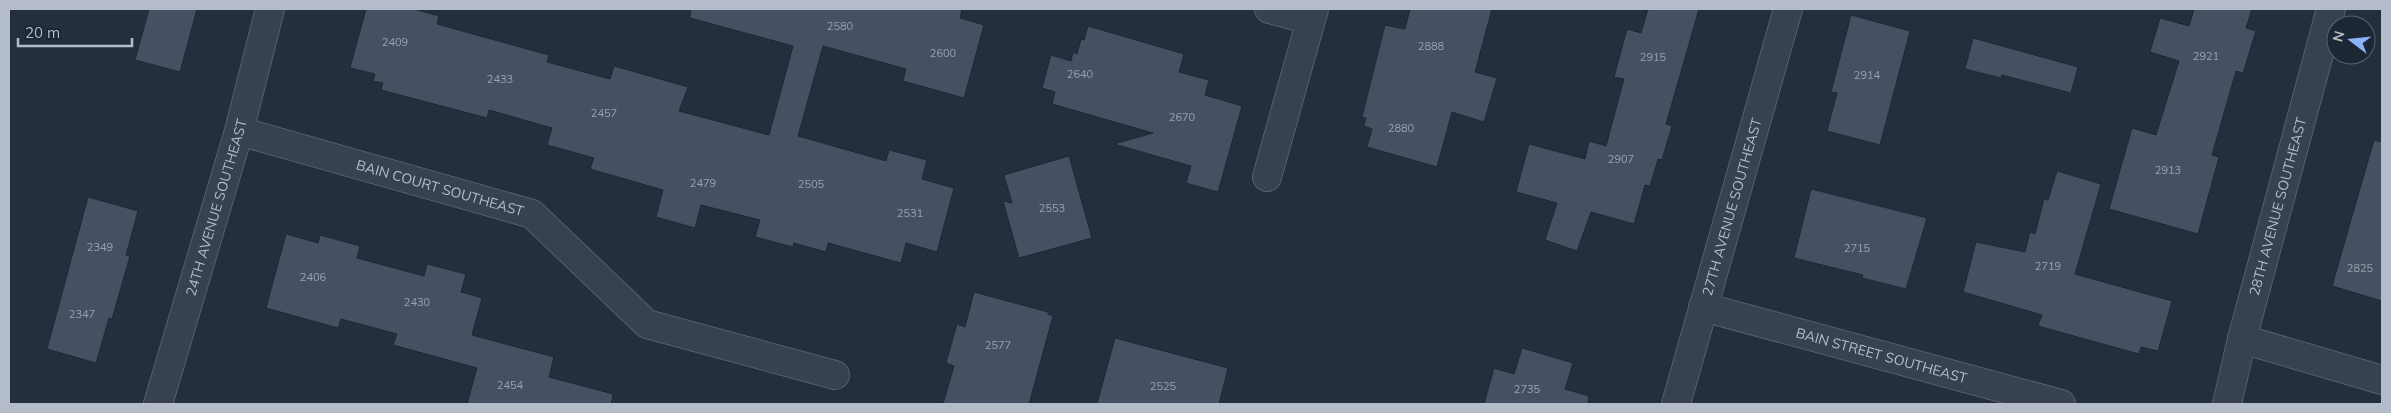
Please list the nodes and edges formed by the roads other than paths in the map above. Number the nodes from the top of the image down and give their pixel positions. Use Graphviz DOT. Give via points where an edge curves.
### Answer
graph roads {
  1 [pos="270,9"];
  2 [pos="1269,9"];
  3 [pos="1788,9"];
  4 [pos="2331,9"];
  5 [pos="1312,14"];
  6 [pos="239,131"];
  7 [pos="1268,177"];
  8 [pos="1703,307"];
  9 [pos="2242,339"];
  10 [pos="835,374"];
  11 [pos="2382,380"];
  12 [pos="158,404"];
  13 [pos="1676,404"];
  14 [pos="2062,404"];
  15 [pos="2227,404"];
  1 -- 6 [label="street, 24TH AVENUE SOUTHEAST"];
  2 -- 5 [label="street"];
  3 -- 8 [label="street, 27TH AVENUE SOUTHEAST"];
  4 -- 9 [label="street, 28TH AVENUE SOUTHEAST"];
  5 -- 7 [label="street"];
  6 -- 10 [label="street, BAIN COURT SOUTHEAST" via="532,214 647,324"];
  6 -- 12 [label="street, 24TH AVENUE SOUTHEAST"];
  8 -- 13 [label="street, 27TH AVENUE SOUTHEAST"];
  8 -- 14 [label="street, BAIN STREET SOUTHEAST"];
  9 -- 11 [label="street"];
  9 -- 15 [label="street, 28TH AVENUE SOUTHEAST"];
}
